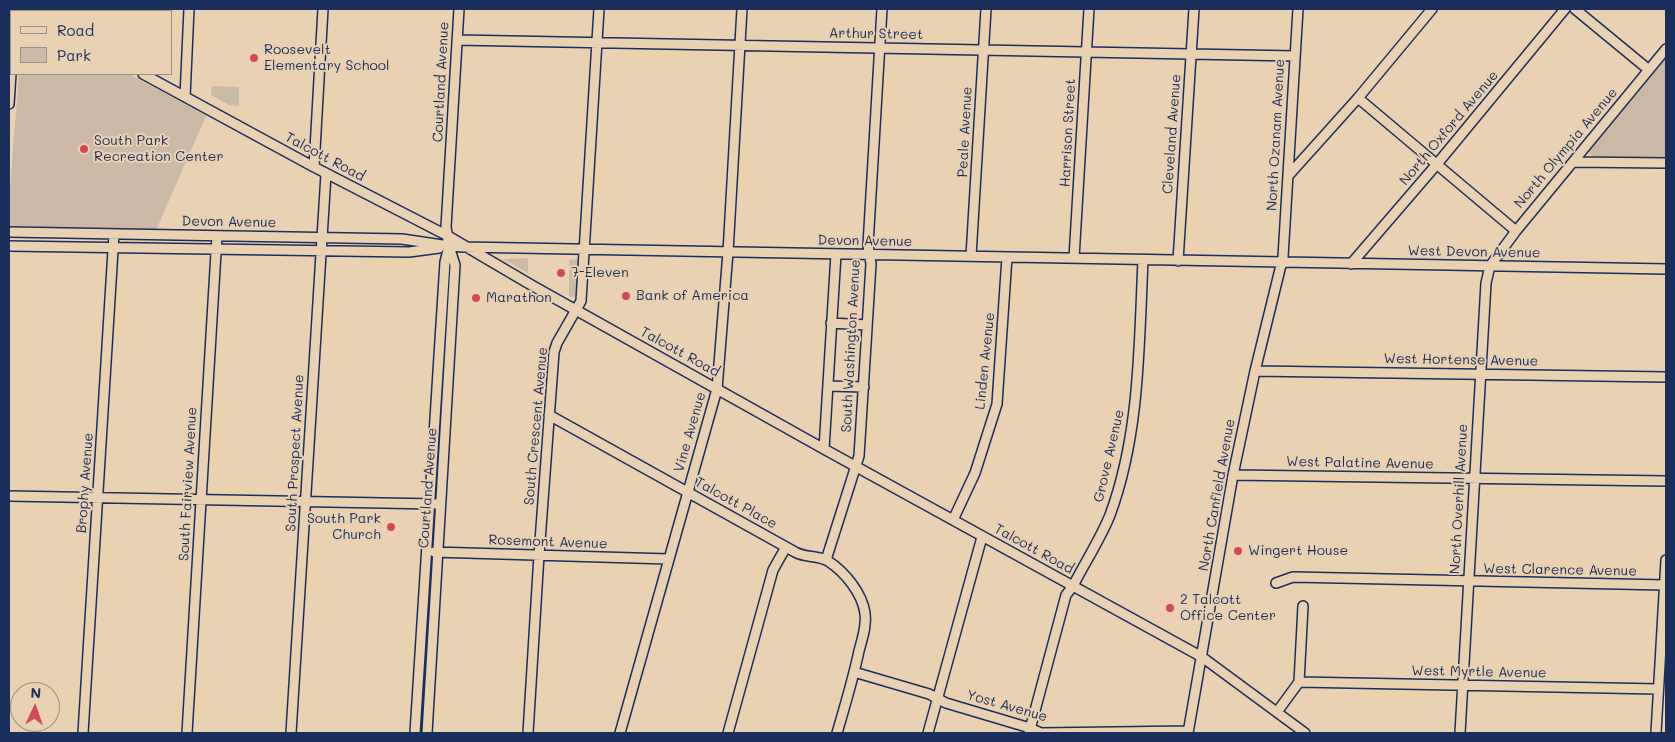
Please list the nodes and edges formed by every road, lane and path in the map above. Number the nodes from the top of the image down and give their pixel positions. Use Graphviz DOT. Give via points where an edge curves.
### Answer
graph roads {
  1 [pos="189,9"];
  2 [pos="323,9"];
  3 [pos="459,9"];
  4 [pos="599,9"];
  5 [pos="742,9"];
  6 [pos="882,9"];
  7 [pos="986,9"];
  8 [pos="1089,9"];
  9 [pos="1194,9"];
  10 [pos="1298,9"];
  11 [pos="1432,9"];
  12 [pos="1566,9"];
  13 [pos="1575,9"];
  14 [pos="457,40"];
  15 [pos="597,43"];
  16 [pos="740,45"];
  17 [pos="880,48"];
  18 [pos="1666,49"];
  19 [pos="984,50"];
  20 [pos="1087,52"];
  21 [pos="1191,54"];
  22 [pos="1295,56"];
  23 [pos="1649,70"];
  24 [pos="11,75"];
  25 [pos="145,75"];
  26 [pos="185,97"];
  27 [pos="1358,98"];
  28 [pos="9,104"];
  29 [pos="1573,162"];
  30 [pos="1666,163"];
  31 [pos="1437,164"];
  32 [pos="314,167"];
  33 [pos="326,174"];
  34 [pos="1288,176"];
  35 [pos="1516,230"];
  36 [pos="9,232"];
  37 [pos="114,234"];
  38 [pos="217,236"];
  39 [pos="321,237"];
  40 [pos="448,241"];
  41 [pos="9,246"];
  42 [pos="464,247"];
  43 [pos="113,248"];
  44 [pos="216,249"];
  45 [pos="585,249"];
  46 [pos="320,251"];
  47 [pos="728,252"];
  48 [pos="836,254"];
  49 [pos="870,254"];
  50 [pos="972,256"];
  51 [pos="1007,257"];
  52 [pos="1074,258"];
  53 [pos="1143,260"];
  54 [pos="1178,260"];
  55 [pos="1281,263"];
  56 [pos="1352,264"];
  57 [pos="1490,266"];
  58 [pos="1666,269"];
  59 [pos="576,310"];
  60 [pos="831,323"];
  61 [pos="867,325"];
  62 [pos="1255,371"];
  63 [pos="1480,374"];
  64 [pos="1666,377"];
  65 [pos="828,386"];
  66 [pos="864,387"];
  67 [pos="717,389"];
  68 [pos="549,415"];
  69 [pos="824,449"];
  70 [pos="855,466"];
  71 [pos="1234,475"];
  72 [pos="1474,478"];
  73 [pos="1666,481"];
  74 [pos="687,492"];
  75 [pos="9,496"];
  76 [pos="98,498"];
  77 [pos="201,500"];
  78 [pos="305,501"];
  79 [pos="430,504"];
  80 [pos="441,504"];
  81 [pos="953,520"];
  82 [pos="982,536"];
  83 [pos="786,547"];
  84 [pos="426,552"];
  85 [pos="438,552"];
  86 [pos="539,556"];
  87 [pos="668,559"];
  88 [pos="826,560"];
  89 [pos="1666,562"];
  90 [pos="1276,582"];
  91 [pos="1468,582"];
  92 [pos="1665,585"];
  93 [pos="1073,586"];
  94 [pos="1303,606"];
  95 [pos="1202,657"];
  96 [pos="1663,670"];
  97 [pos="854,672"];
  98 [pos="1300,682"];
  99 [pos="1462,686"];
  100 [pos="1658,689"];
  101 [pos="938,699"];
  102 [pos="1277,712"];
  103 [pos="1029,731"];
  104 [pos="1188,732"];
  105 [pos="83,733"];
  106 [pos="187,733"];
  107 [pos="291,733"];
  108 [pos="415,733"];
  109 [pos="427,733"];
  110 [pos="528,733"];
  111 [pos="620,733"];
  112 [pos="728,733"];
  113 [pos="837,733"];
  114 [pos="928,733"];
  115 [pos="1304,733"];
  116 [pos="1460,733"];
  117 [pos="1656,733"];
  1 -- 26 [label="street"];
  2 -- 32 [label="street"];
  3 -- 14 [label="street, Courtland Avenue"];
  4 -- 15 [label="street, South Crescent Avenue"];
  5 -- 16 [label="street, Vine Avenue"];
  6 -- 17 [label="street, South Washington Avenue"];
  7 -- 19 [label="street, Peale Avenue"];
  8 -- 20 [label="street, Harrison Street"];
  9 -- 21 [label="street, Cleveland Avenue"];
  10 -- 22 [label="street, North Ozanam Avenue"];
  11 -- 27 [label="street"];
  12 -- 31 [label="street, North Oxford Avenue"];
  13 -- 23 [label="street"];
  14 -- 15 [label="street, Arthur Street"];
  14 -- 40 [label="street, Courtland Avenue" via="446,227"];
  15 -- 16 [label="street, Arthur Street"];
  15 -- 45 [label="street, South Crescent Avenue"];
  16 -- 17 [label="street, Arthur Street"];
  16 -- 47 [label="street, Vine Avenue"];
  17 -- 19 [label="street, Arthur Street"];
  17 -- 49 [label="street, South Washington Avenue"];
  18 -- 23 [label="street, North Olympia Avenue"];
  19 -- 20 [label="street, Arthur Street"];
  19 -- 50 [label="street, Peale Avenue"];
  20 -- 21 [label="street, Arthur Street"];
  20 -- 52 [label="street, Harrison Street"];
  21 -- 22 [label="street, Arthur Street"];
  21 -- 54 [label="street, Cleveland Avenue"];
  22 -- 34 [label="street, North Ozanam Avenue"];
  23 -- 29 [label="street, North Olympia Avenue"];
  24 -- 28 [label="street"];
  25 -- 26 [label="street, Talcott Road"];
  26 -- 32 [label="street, Talcott Road"];
  27 -- 31 [label="street"];
  27 -- 34 [label="street"];
  29 -- 30 [label="street"];
  29 -- 35 [label="street, North Olympia Avenue"];
  31 -- 35 [label="street"];
  31 -- 56 [label="street, North Oxford Avenue"];
  32 -- 33 [label="street, Talcott Road"];
  33 -- 39 [label="street, South Prospect Avenue"];
  33 -- 40 [label="street, Talcott Road"];
  34 -- 55 [label="street, North Ozanam Avenue"];
  35 -- 57 [label="street, North Olympia Avenue"];
  36 -- 37 [label="street, Devon Avenue"];
  37 -- 38 [label="street, Devon Avenue"];
  37 -- 43 [label="street, Brophy Avenue"];
  38 -- 39 [label="street, Devon Avenue"];
  38 -- 44 [label="street, South Fairview Avenue"];
  39 -- 40 [label="street, Devon Avenue"];
  39 -- 46 [label="street, South Prospect Avenue"];
  40 -- 42 [label="street, Devon Avenue"];
  40 -- 46 [label="street, Devon Avenue" via="409,252"];
  40 -- 79 [label="street, Courtland Avenue"];
  40 -- 80 [label="street, Courtland Avenue" via="455,264"];
  41 -- 43 [label="street, Devon Avenue"];
  42 -- 45 [label="street, Devon Avenue"];
  42 -- 59 [label="street, Talcott Road"];
  43 -- 44 [label="street, Devon Avenue"];
  43 -- 76 [label="street, Brophy Avenue"];
  44 -- 46 [label="street, Devon Avenue"];
  44 -- 77 [label="street, South Fairview Avenue"];
  45 -- 47 [label="street, Devon Avenue"];
  45 -- 59 [label="street, South Crescent Avenue" via="581,301"];
  46 -- 78 [label="street, South Prospect Avenue"];
  47 -- 48 [label="street, Devon Avenue"];
  47 -- 67 [label="street, Vine Avenue"];
  48 -- 49 [label="street, Devon Avenue"];
  48 -- 60 [label="street"];
  49 -- 50 [label="street, Devon Avenue"];
  49 -- 61 [label="street, South Washington Avenue"];
  50 -- 51 [label="street, Devon Avenue"];
  51 -- 52 [label="street, Devon Avenue"];
  51 -- 81 [label="street, Linden Avenue" via="997,404 975,473"];
  52 -- 53 [label="street, Devon Avenue"];
  53 -- 54 [label="street, Devon Avenue"];
  53 -- 93 [label="street, Grove Avenue" via="1136,400 1125,460 1110,516"];
  54 -- 55 [label="street, Devon Avenue"];
  55 -- 56 [label="street, West Devon Avenue"];
  55 -- 62 [label="street, North Canfield Avenue"];
  56 -- 57 [label="street, West Devon Avenue"];
  57 -- 58 [label="street, West Devon Avenue"];
  57 -- 63 [label="street, North Overhill Avenue"];
  59 -- 67 [label="street, Talcott Road"];
  59 -- 68 [label="street, South Crescent Avenue" via="555,348"];
  60 -- 61 [label="street"];
  60 -- 65 [label="street"];
  61 -- 66 [label="street, South Washington Avenue"];
  62 -- 63 [label="street, West Hortense Avenue"];
  62 -- 71 [label="street, North Canfield Avenue"];
  63 -- 64 [label="street, West Hortense Avenue"];
  63 -- 72 [label="street, North Overhill Avenue"];
  65 -- 66 [label="street"];
  65 -- 69 [label="street"];
  66 -- 70 [label="street, South Washington Avenue"];
  67 -- 69 [label="street, Talcott Road"];
  67 -- 74 [label="street, Vine Avenue"];
  68 -- 74 [label="street, Talcott Place"];
  68 -- 86 [label="street, South Crescent Avenue"];
  69 -- 70 [label="street, Talcott Road"];
  70 -- 81 [label="street, Talcott Road"];
  70 -- 88 [label="street, South Washington Avenue"];
  71 -- 72 [label="street, West Palatine Avenue"];
  71 -- 95 [label="street, North Canfield Avenue"];
  72 -- 73 [label="street, West Palatine Avenue"];
  72 -- 91 [label="street, North Overhill Avenue"];
  74 -- 83 [label="street, Talcott Place"];
  74 -- 87 [label="street, Vine Avenue"];
  75 -- 76 [label="street"];
  76 -- 77 [label="street"];
  76 -- 105 [label="street, Brophy Avenue"];
  77 -- 78 [label="street"];
  77 -- 106 [label="street, South Fairview Avenue"];
  78 -- 79 [label="street"];
  78 -- 107 [label="street, South Prospect Avenue"];
  79 -- 80 [label="street"];
  79 -- 84 [label="street, Courtland Avenue"];
  80 -- 85 [label="street, Courtland Avenue"];
  81 -- 82 [label="street, Talcott Road"];
  82 -- 93 [label="street, Talcott Road"];
  82 -- 101 [label="street"];
  83 -- 88 [label="street, Talcott Place" via="800,555"];
  83 -- 112 [label="street" via="773,570"];
  84 -- 85 [label="street, Rosemont Avenue"];
  84 -- 108 [label="street, Courtland Avenue"];
  85 -- 86 [label="street, Rosemont Avenue"];
  85 -- 109 [label="street, Courtland Avenue"];
  86 -- 87 [label="street, Rosemont Avenue"];
  86 -- 110 [label="street, South Crescent Avenue"];
  87 -- 111 [label="street, Vine Avenue"];
  88 -- 97 [label="street" via="854,587 865,614"];
  89 -- 92 [label="street"];
  90 -- 91 [label="street, West Clarence Avenue" via="1293,578"];
  91 -- 92 [label="street, West Clarence Avenue"];
  91 -- 99 [label="street, North Overhill Avenue"];
  92 -- 96 [label="street"];
  93 -- 95 [label="street, Talcott Road"];
  93 -- 103 [label="street, Grove Avenue" via="1066,594"];
  94 -- 98 [label="street"];
  95 -- 102 [label="street, Talcott Road"];
  95 -- 104 [label="street, North Canfield Avenue"];
  96 -- 100 [label="street"];
  97 -- 101 [label="street, Yost Avenue"];
  97 -- 113 [label="street"];
  98 -- 99 [label="street, West Myrtle Avenue"];
  98 -- 102 [label="street"];
  99 -- 100 [label="street, West Myrtle Avenue"];
  99 -- 116 [label="street, North Overhill Avenue"];
  100 -- 117 [label="street"];
  101 -- 103 [label="street, Yost Avenue"];
  101 -- 114 [label="street"];
  102 -- 115 [label="street, Talcott Road"];
  103 -- 104 [label="street, Yost Avenue"];
}
